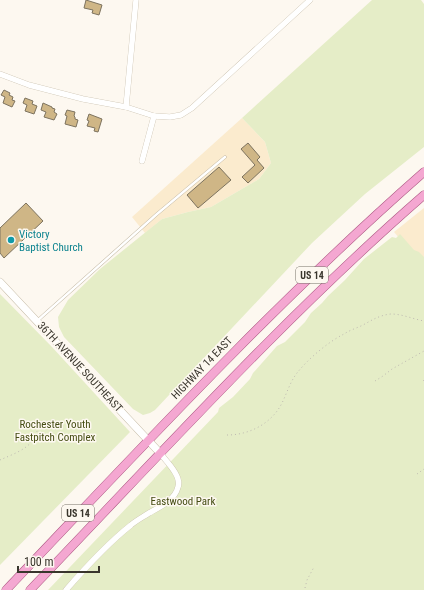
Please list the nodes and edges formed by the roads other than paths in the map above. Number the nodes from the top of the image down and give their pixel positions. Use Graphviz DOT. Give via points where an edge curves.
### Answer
graph roads {
  1 [pos="136,0"];
  2 [pos="310,0"];
  3 [pos="0,74"];
  4 [pos="126,107"];
  5 [pos="154,116"];
  6 [pos="225,157"];
  7 [pos="142,161"];
  8 [pos="424,172"];
  9 [pos="424,195"];
  10 [pos="0,282"];
  11 [pos="37,322"];
  12 [pos="148,440"];
  13 [pos="160,453"];
  14 [pos="6,590"];
  15 [pos="30,590"];
  16 [pos="66,590"];
  1 -- 4 [label="street"];
  2 -- 5 [label="street" via="192,108 170,117"];
  3 -- 4 [label="street" via="36,87"];
  4 -- 5 [label="street"];
  5 -- 7 [label="street"];
  6 -- 11 [label="lane" via="157,214"];
  8 -- 12 [label="main road, HIGHWAY 14 EAST / US 14" via="284,302"];
  9 -- 13 [label="main road, US 14" via="295,314"];
  10 -- 11 [label="street, 36TH AVENUE SOUTHEAST"];
  11 -- 12 [label="street, 36TH AVENUE SOUTHEAST"];
  12 -- 13 [label="street, 36TH AVENUE SOUTHEAST"];
  12 -- 14 [label="main road, HIGHWAY 14 EAST / US 14"];
  13 -- 15 [label="main road, US 14"];
  13 -- 16 [label="street" via="177,476 179,484 172,498 121,533"];
}
